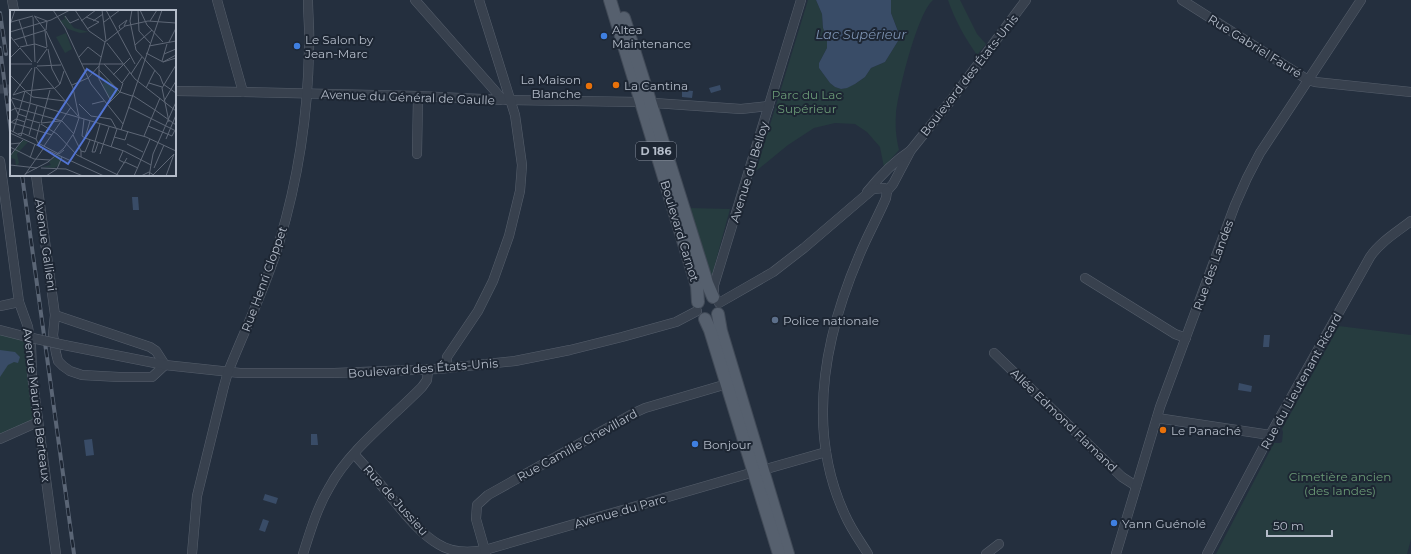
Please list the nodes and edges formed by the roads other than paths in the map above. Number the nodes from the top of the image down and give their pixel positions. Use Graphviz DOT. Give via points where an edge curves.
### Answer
graph roads {
  1 [pos="12,0"];
  2 [pos="217,0"];
  3 [pos="308,0"];
  4 [pos="415,0"];
  5 [pos="479,0"];
  6 [pos="610,0"];
  7 [pos="618,0"];
  8 [pos="801,0"];
  9 [pos="1026,0"];
  10 [pos="1182,0"];
  11 [pos="1361,0"];
  12 [pos="14,10"];
  13 [pos="1308,80"];
  14 [pos="176,91"];
  15 [pos="243,92"];
  16 [pos="1411,92"];
  17 [pos="307,93"];
  18 [pos="418,96"];
  19 [pos="507,100"];
  20 [pos="645,103"];
  21 [pos="769,106"];
  22 [pos="911,150"];
  23 [pos="417,154"];
  24 [pos="0,162"];
  25 [pos="882,174"];
  26 [pos="36,176"];
  27 [pos="886,190"];
  28 [pos="864,196"];
  29 [pos="1411,221"];
  30 [pos="1085,278"];
  31 [pos="19,302"];
  32 [pos="716,303"];
  33 [pos="0,306"];
  34 [pos="700,311"];
  35 [pos="55,314"];
  36 [pos="0,330"];
  37 [pos="1186,338"];
  38 [pos="994,353"];
  39 [pos="166,365"];
  40 [pos="446,368"];
  41 [pos="428,370"];
  42 [pos="228,372"];
  43 [pos="727,384"];
  44 [pos="1157,418"];
  45 [pos="38,422"];
  46 [pos="1270,435"];
  47 [pos="0,439"];
  48 [pos="826,452"];
  49 [pos="354,454"];
  50 [pos="759,471"];
  51 [pos="1136,486"];
  52 [pos="999,544"];
  53 [pos="486,552"];
  54 [pos="56,554"];
  55 [pos="192,554"];
  56 [pos="303,554"];
  57 [pos="778,554"];
  58 [pos="788,554"];
  59 [pos="868,554"];
  60 [pos="986,554"];
  61 [pos="1116,554"];
  62 [pos="1207,554"];
  1 -- 12 [label="street"];
  2 -- 15 [label="street"];
  3 -- 17 [label="street, Rue Henri Cloppet" via="310,48"];
  4 -- 19 [label="street"];
  5 -- 19 [label="street"];
  6 -- 20 [label="main road, Boulevard Carnot / D 186"];
  7 -- 20 [label="main road, Boulevard Carnot / D 186"];
  8 -- 21 [label="street, Avenue du Belloy"];
  9 -- 22 [label="street, Boulevard des États-Unis"];
  10 -- 13 [label="street, Rue Gabriel Fauré"];
  11 -- 13 [label="street, Rue des Landes"];
  13 -- 16 [label="street"];
  13 -- 37 [label="street, Rue des Landes" via="1260,153 1247,178"];
  14 -- 15 [label="street, Avenue du Général de Gaulle"];
  15 -- 17 [label="street, Avenue du Général de Gaulle"];
  17 -- 18 [label="street, Avenue du Général de Gaulle"];
  17 -- 42 [label="street, Rue Henri Cloppet" via="293,190 279,243"];
  18 -- 19 [label="street, Avenue du Général de Gaulle"];
  18 -- 23 [label="street"];
  19 -- 20 [label="street, Avenue du Général de Gaulle"];
  19 -- 40 [label="street" via="519,138 522,165 515,215 493,281 478,311 447,357"];
  20 -- 21 [label="street, Avenue du Général de Gaulle" via="740,109"];
  20 -- 32 [label="main road, Boulevard Carnot / D 186"];
  20 -- 34 [label="main road, Boulevard Carnot / D 186" via="697,286"];
  21 -- 32 [label="street, Avenue du Belloy" via="714,285"];
  22 -- 25 [label="street, Boulevard des États-Unis" via="898,158"];
  22 -- 27 [label="street, Boulevard des États-Unis" via="893,184"];
  24 -- 31 [label="street, Avenue Maurice Berteaux"];
  25 -- 27 [label="street" via="879,180"];
  25 -- 28 [label="street, Boulevard des États-Unis"];
  26 -- 35 [label="street, Avenue Gallieni"];
  27 -- 28 [label="street, Boulevard des États-Unis" via="873,189"];
  27 -- 48 [label="street" via="886,198 858,257 832,333 822,402"];
  28 -- 32 [label="street, Boulevard des États-Unis" via="773,272"];
  29 -- 46 [label="street, Rue du Lieutenant Ricard" via="1374,252"];
  30 -- 37 [label="street" via="1175,334"];
  31 -- 33 [label="street"];
  31 -- 45 [label="street, Avenue Maurice Berteaux" via="31,345"];
  32 -- 34 [label="main road" via="706,297"];
  32 -- 34 [label="main road" via="712,319"];
  32 -- 50 [label="main road, Boulevard Carnot / D 186" via="720,328"];
  34 -- 40 [label="street, Boulevard des États-Unis" via="676,322 570,350 515,361"];
  34 -- 43 [label="main road, Boulevard Carnot / D 186" via="710,330"];
  35 -- 39 [label="street" via="150,347"];
  35 -- 39 [label="street" via="53,335 58,361 70,371 82,375 152,377"];
  36 -- 39 [label="street, Boulevard des États-Unis, bridge"];
  37 -- 44 [label="street, Rue des Landes"];
  38 -- 51 [label="street, Allée Edmond Flamand" via="1122,477"];
  39 -- 42 [label="street, Boulevard des États-Unis"];
  40 -- 41 [label="street, Boulevard des États-Unis"];
  41 -- 42 [label="street, Boulevard des États-Unis" via="334,374"];
  41 -- 49 [label="street" via="427,380 422,387"];
  42 -- 55 [label="street, Rue Henri Cloppet" via="197,496"];
  43 -- 50 [label="main road, D 186"];
  43 -- 53 [label="street, Rue Camille Chevillard" via="634,413 488,495 476,505 476,520"];
  44 -- 46 [label="street"];
  44 -- 51 [label="street, Rue des Landes"];
  45 -- 47 [label="street"];
  45 -- 54 [label="street, Avenue Maurice Berteaux"];
  46 -- 62 [label="street, Rue du Lieutenant Ricard"];
  48 -- 50 [label="street, Avenue du Parc"];
  48 -- 59 [label="street" via="832,481 845,514"];
  49 -- 53 [label="street, Rue de Jussieu" via="417,527 438,545 461,552"];
  49 -- 56 [label="street" via="328,488"];
  50 -- 53 [label="street, Avenue du Parc"];
  50 -- 57 [label="main road, D 186"];
  50 -- 58 [label="main road, Boulevard Carnot / D 186"];
  51 -- 61 [label="street, Rue des Landes"];
  52 -- 60 [label="street"];
}
